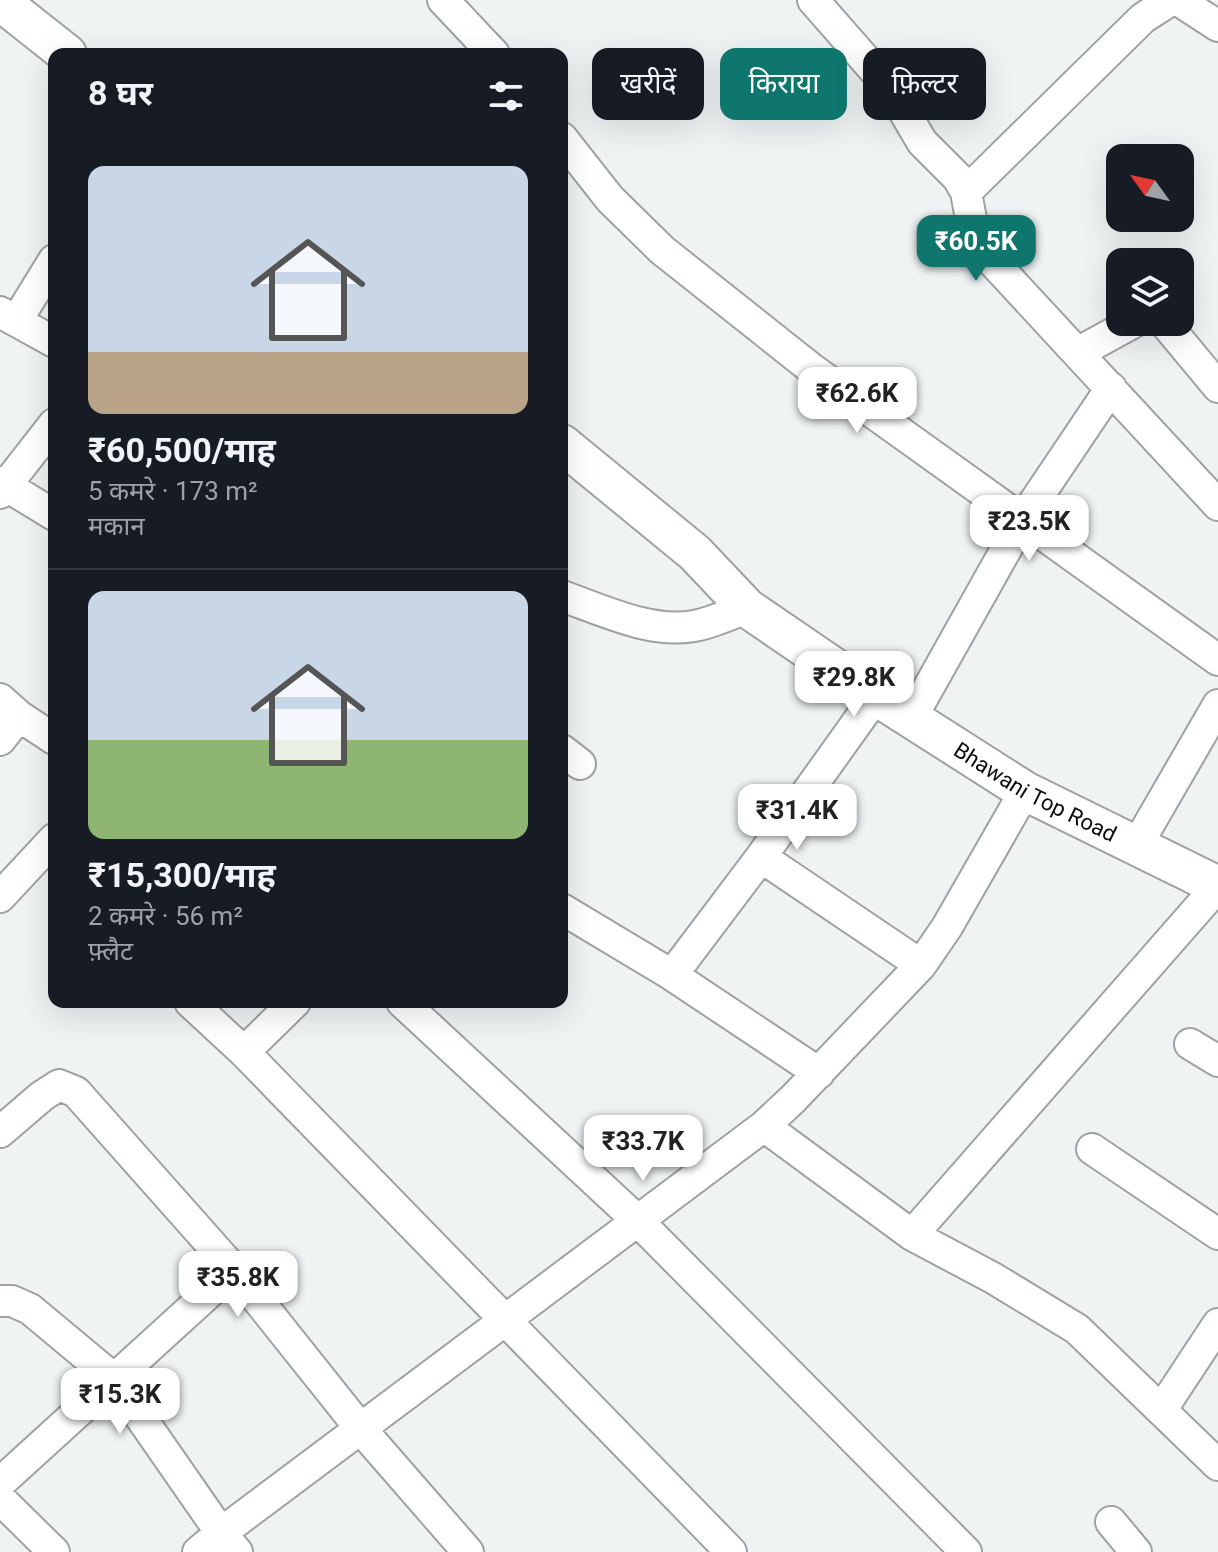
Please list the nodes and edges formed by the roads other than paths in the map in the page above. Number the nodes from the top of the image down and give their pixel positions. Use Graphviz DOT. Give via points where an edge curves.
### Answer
graph roads {
  1 [pos="443,0"];
  2 [pos="813,0"];
  3 [pos="1171,0"];
  4 [pos="1178,0"];
  5 [pos="0,1"];
  6 [pos="1218,26"];
  7 [pos="478,47"];
  8 [pos="59,48"];
  9 [pos="568,146"];
  10 [pos="966,192"];
  11 [pos="48,267"];
  12 [pos="9,316"];
  13 [pos="1108,336"];
  14 [pos="1176,336"];
  15 [pos="48,339"];
  16 [pos="1079,352"];
  17 [pos="1218,387"];
  18 [pos="1111,388"];
  19 [pos="48,431"];
  20 [pos="568,449"];
  21 [pos="2,486"];
  22 [pos="1218,505"];
  23 [pos="48,512"];
  24 [pos="1023,519"];
  25 [pos="568,598"];
  26 [pos="747,608"];
  27 [pos="1218,660"];
  28 [pos="876,696"];
  29 [pos="1218,705"];
  30 [pos="10,708"];
  31 [pos="912,717"];
  32 [pos="48,735"];
  33 [pos="0,740"];
  34 [pos="1025,791"];
  35 [pos="1137,845"];
  36 [pos="761,857"];
  37 [pos="48,858"];
  38 [pos="1218,886"];
  39 [pos="0,897"];
  40 [pos="568,913"];
  41 [pos="921,965"];
  42 [pos="672,975"];
  43 [pos="196,1008"];
  44 [pos="289,1008"];
  45 [pos="408,1008"];
  46 [pos="1190,1044"];
  47 [pos="244,1052"];
  48 [pos="1218,1061"];
  49 [pos="819,1073"];
  50 [pos="764,1126"];
  51 [pos="0,1132"];
  52 [pos="1092,1149"];
  53 [pos="638,1221"];
  54 [pos="1218,1234"];
  55 [pos="912,1235"];
  56 [pos="234,1270"];
  57 [pos="0,1301"];
  58 [pos="506,1320"];
  59 [pos="1218,1324"];
  60 [pos="114,1379"];
  61 [pos="1162,1409"];
  62 [pos="360,1428"];
  63 [pos="1218,1465"];
  64 [pos="0,1483"];
  65 [pos="0,1499"];
  66 [pos="1111,1522"];
  67 [pos="219,1546"];
  68 [pos="728,1551"];
  69 [pos="54,1552"];
  70 [pos="468,1552"];
  71 [pos="966,1552"];
  72 [pos="1136,1552"];
  1 -- 7 [label="street"];
  2 -- 10 [label="street" via="891,89 922,142"];
  3 -- 10 [label="street" via="1143,18"];
  4 -- 6 [label="street"];
  5 -- 8 [label="street"];
  9 -- 24 [label="street" via="610,199 662,250 812,369"];
  10 -- 16 [label="street" via="981,249"];
  11 -- 12 [label="street"];
  12 -- 15 [label="street"];
  13 -- 16 [label="street"];
  14 -- 17 [label="street"];
  16 -- 18 [label="street"];
  18 -- 22 [label="street"];
  18 -- 24 [label="street"];
  19 -- 21 [label="street"];
  20 -- 26 [label="street, Bhawani Top Road" via="695,553"];
  21 -- 23 [label="street"];
  24 -- 27 [label="street"];
  24 -- 31 [label="street"];
  25 -- 26 [label="street" via="664,627 694,627"];
  26 -- 28 [label="street, Bhawani Top Road"];
  28 -- 31 [label="street, Bhawani Top Road"];
  28 -- 36 [label="street"];
  29 -- 35 [label="street"];
  30 -- 32 [label="street"];
  30 -- 33 [label="street"];
  31 -- 34 [label="street, Bhawani Top Road"];
  34 -- 35 [label="street, Bhawani Top Road"];
  34 -- 41 [label="street"];
  35 -- 38 [label="street, Bhawani Top Road"];
  36 -- 41 [label="street"];
  36 -- 42 [label="street"];
  37 -- 39 [label="street"];
  38 -- 55 [label="street"];
  40 -- 42 [label="street"];
  41 -- 49 [label="street"];
  42 -- 49 [label="street"];
  43 -- 47 [label="street"];
  44 -- 47 [label="street"];
  45 -- 53 [label="street"];
  46 -- 48 [label="street"];
  47 -- 58 [label="street"];
  49 -- 50 [label="street"];
  50 -- 53 [label="street"];
  50 -- 55 [label="street"];
  51 -- 56 [label="street" via="59,1085 76,1092"];
  52 -- 54 [label="street"];
  53 -- 58 [label="street"];
  53 -- 71 [label="street"];
  55 -- 61 [label="street" via="1077,1329"];
  56 -- 60 [label="street"];
  56 -- 62 [label="street"];
  57 -- 60 [label="street" via="30,1309"];
  58 -- 62 [label="street"];
  58 -- 68 [label="street"];
  59 -- 61 [label="street"];
  60 -- 64 [label="street"];
  60 -- 67 [label="street"];
  61 -- 63 [label="street"];
  62 -- 67 [label="street"];
  62 -- 70 [label="street"];
  65 -- 69 [label="street"];
  66 -- 72 [label="street"];
}
